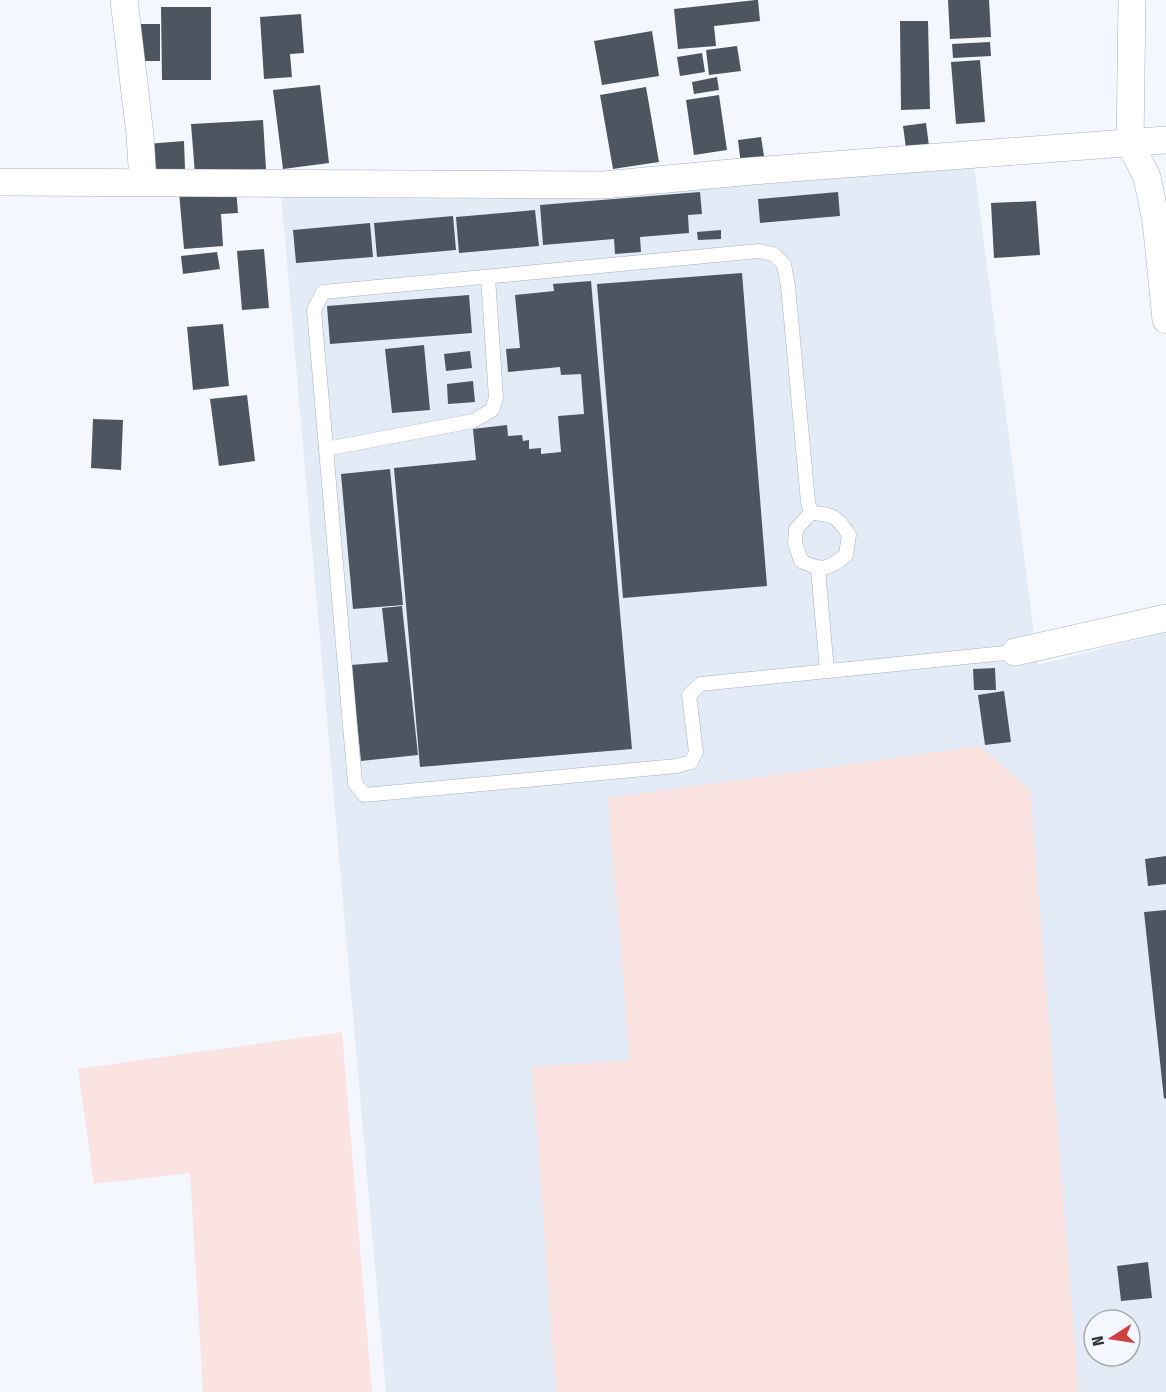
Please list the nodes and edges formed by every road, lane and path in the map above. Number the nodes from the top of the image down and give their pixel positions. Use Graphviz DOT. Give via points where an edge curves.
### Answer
graph roads {
  1 [pos="124,0"];
  2 [pos="1132,0"];
  3 [pos="1166,140"];
  4 [pos="1130,143"];
  5 [pos="0,182"];
  6 [pos="143,182"];
  7 [pos="488,277"];
  8 [pos="1166,320"];
  9 [pos="326,449"];
  10 [pos="811,513"];
  11 [pos="818,569"];
  12 [pos="1166,618"];
  13 [pos="1015,652"];
  14 [pos="826,671"];
  1 -- 6 [label="street"];
  2 -- 4 [label="street"];
  3 -- 4 [label="street"];
  4 -- 6 [label="street" via="603,185"];
  4 -- 8 [label="street" via="1147,177 1156,221"];
  5 -- 6 [label="street"];
  7 -- 9 [label="lane" via="496,398 492,410 473,422"];
  7 -- 9 [label="lane" via="323,292 314,310"];
  7 -- 10 [label="lane" via="759,251 773,254 784,264 788,286"];
  9 -- 14 [label="lane" via="355,783 364,795 677,766 691,762 696,752 689,695 701,684"];
  10 -- 11 [label="lane" via="796,528 795,543 801,561"];
  10 -- 11 [label="lane" via="838,519 849,535 846,555 834,565"];
  11 -- 14 [label="lane"];
  12 -- 13 [label="street"];
  13 -- 14 [label="lane"];
}
